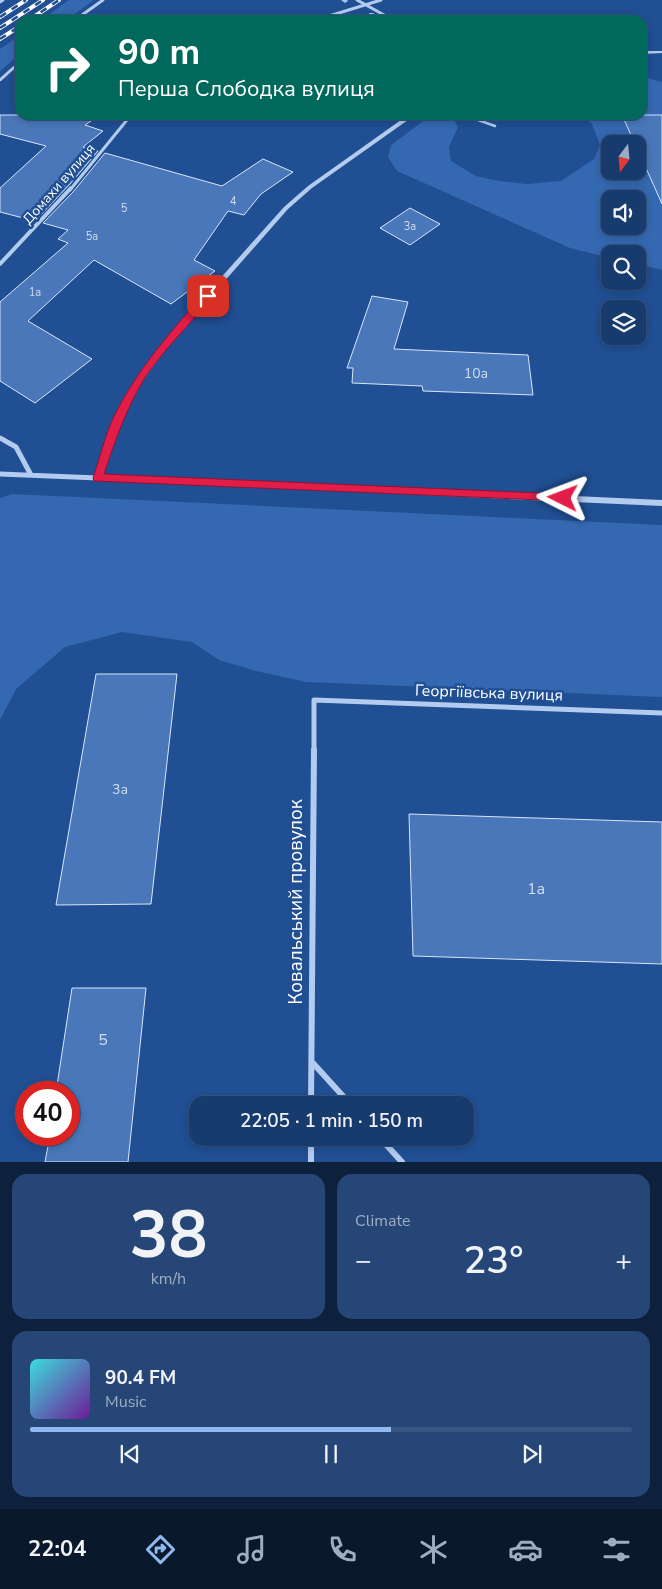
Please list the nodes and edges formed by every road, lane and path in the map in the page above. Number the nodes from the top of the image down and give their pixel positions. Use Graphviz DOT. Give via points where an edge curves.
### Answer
graph roads {
  1 [pos="103,0"];
  2 [pos="356,0"];
  3 [pos="381,0"];
  4 [pos="365,5"];
  5 [pos="82,15"];
  6 [pos="332,15"];
  7 [pos="384,15"];
  8 [pos="662,52"];
  9 [pos="647,53"];
  10 [pos="15,66"];
  11 [pos="0,80"];
  12 [pos="127,120"];
  13 [pos="405,120"];
  14 [pos="478,120"];
  15 [pos="495,126"];
  16 [pos="0,264"];
  17 [pos="0,438"];
  18 [pos="0,474"];
  19 [pos="31,475"];
  20 [pos="98,478"];
  21 [pos="662,503"];
  22 [pos="314,700"];
  23 [pos="662,713"];
  24 [pos="312,1062"];
  25 [pos="311,1096"];
  26 [pos="343,1096"];
  27 [pos="311,1146"];
  28 [pos="387,1146"];
  29 [pos="311,1162"];
  30 [pos="402,1162"];
  1 -- 5 [label="street"];
  2 -- 4 [label="street"];
  3 -- 4 [label="street"];
  4 -- 6 [label="street"];
  4 -- 7 [label="street"];
  8 -- 9 [label="street"];
  10 -- 11 [label="street"];
  12 -- 16 [label="street, Домахи вулиця" via="79,180"];
  13 -- 20 [label="street" via="286,208 169,340 141,377 118,418"];
  14 -- 15 [label="lane"];
  17 -- 19 [label="street" via="16,447"];
  18 -- 19 [label="street"];
  19 -- 20 [label="street"];
  20 -- 21 [label="street"];
  22 -- 23 [label="street, Георгіївська вулиця"];
  22 -- 24 [label="street, Ковальський провулок"];
  24 -- 25 [label="street, Ковальський провулок"];
  24 -- 26 [label="street"];
  27 -- 29 [label="street"];
  28 -- 30 [label="street"];
}
